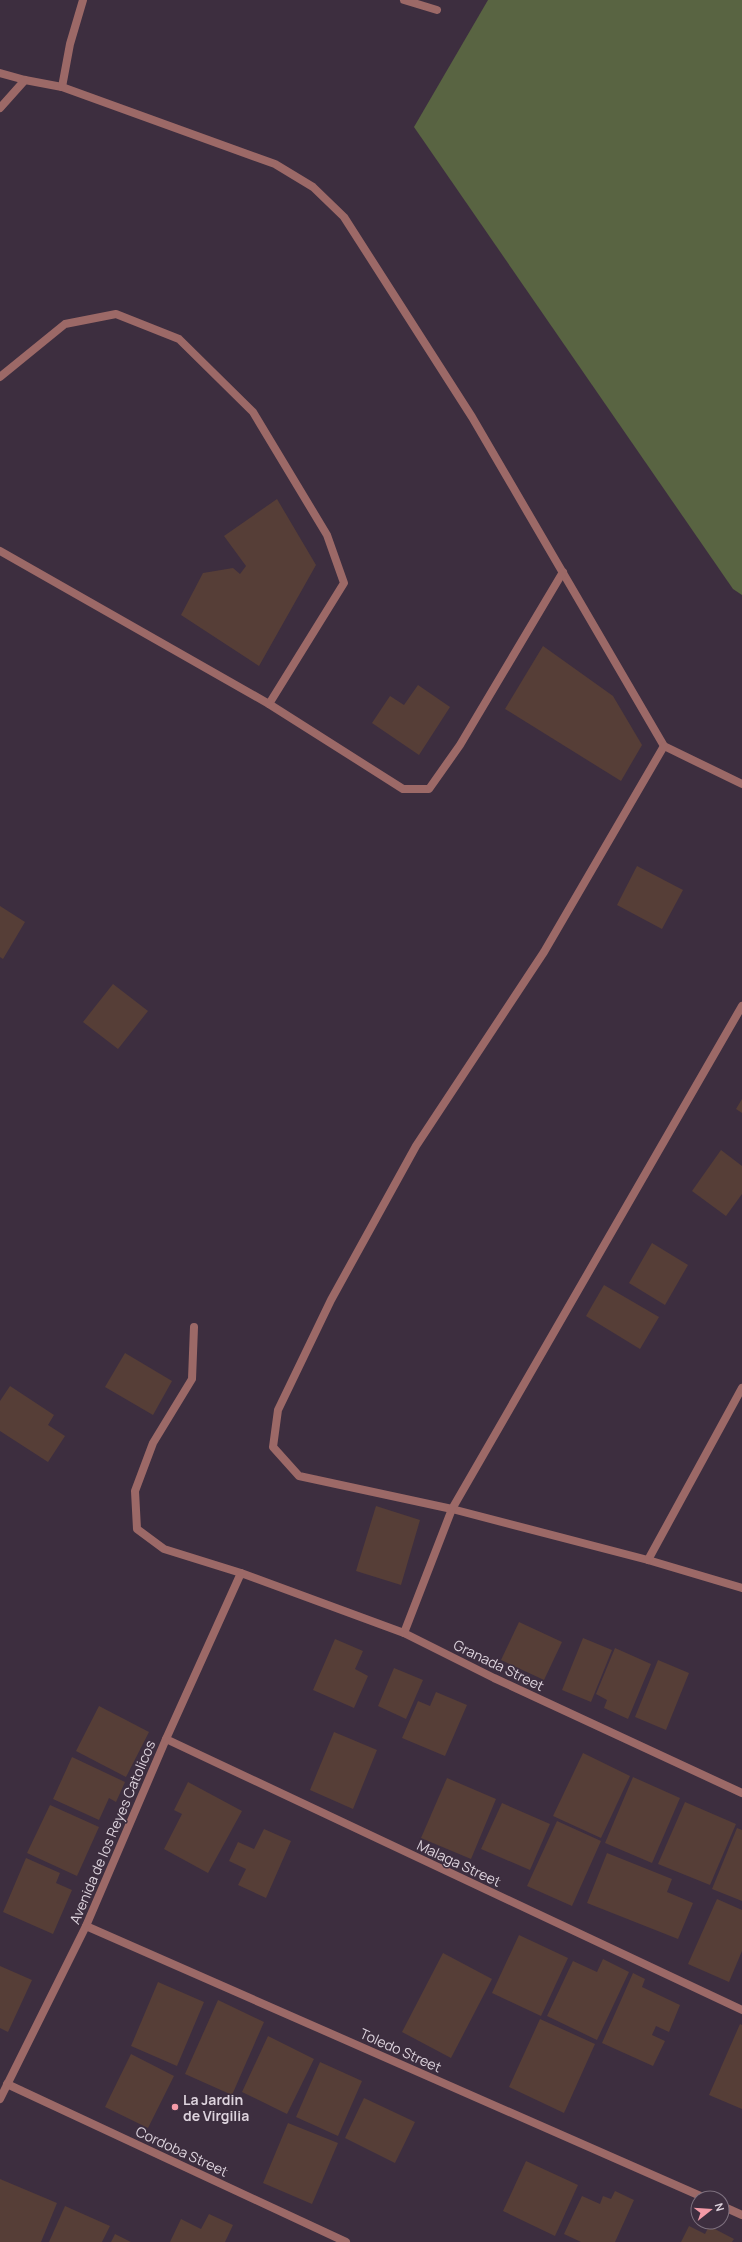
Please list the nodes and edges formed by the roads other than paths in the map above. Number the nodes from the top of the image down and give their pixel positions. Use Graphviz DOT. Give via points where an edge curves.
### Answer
graph roads {
  1 [pos="83,0"];
  2 [pos="404,0"];
  3 [pos="437,10"];
  4 [pos="0,73"];
  5 [pos="25,80"];
  6 [pos="62,87"];
  7 [pos="0,108"];
  8 [pos="0,377"];
  9 [pos="0,551"];
  10 [pos="562,572"];
  11 [pos="269,704"];
  12 [pos="664,746"];
  13 [pos="742,784"];
  14 [pos="742,1006"];
  15 [pos="194,1327"];
  16 [pos="742,1388"];
  17 [pos="452,1509"];
  18 [pos="648,1560"];
  19 [pos="241,1573"];
  20 [pos="742,1588"];
  21 [pos="404,1633"];
  22 [pos="166,1739"];
  23 [pos="742,1793"];
  24 [pos="86,1926"];
  25 [pos="742,2010"];
  26 [pos="6,2084"];
  27 [pos="0,2099"];
  28 [pos="690,2191"];
  29 [pos="730,2210"];
  30 [pos="742,2215"];
  31 [pos="346,2242"];
  1 -- 6 [label="street" via="70,44"];
  2 -- 3 [label="street"];
  4 -- 5 [label="street"];
  5 -- 6 [label="street"];
  5 -- 7 [label="street"];
  6 -- 10 [label="street" via="276,164 313,188 344,217 472,417"];
  8 -- 11 [label="street" via="65,324 116,314 179,339 253,412 327,535 344,583"];
  9 -- 11 [label="street"];
  10 -- 11 [label="street" via="460,745 429,789 402,789"];
  10 -- 12 [label="street"];
  12 -- 13 [label="street"];
  12 -- 17 [label="street" via="544,952 416,1146 331,1300 278,1410 273,1447 299,1476"];
  14 -- 17 [label="street"];
  15 -- 19 [label="street, Granada Street" via="192,1379 154,1443 135,1491 137,1529 164,1549"];
  16 -- 18 [label="street"];
  17 -- 18 [label="street"];
  17 -- 21 [label="street"];
  18 -- 20 [label="street"];
  19 -- 21 [label="street, Granada Street"];
  19 -- 22 [label="street, Avenida de los Reyes Catolicos"];
  21 -- 23 [label="street, Granada Street" via="494,1678"];
  22 -- 24 [label="street, Avenida de los Reyes Catolicos"];
  22 -- 25 [label="street, Malaga Street"];
  24 -- 26 [label="street, Avenida de los Reyes Catolicos"];
  24 -- 28 [label="street, Toledo Street"];
  26 -- 27 [label="street, Avenida de los Reyes Catolicos"];
  26 -- 31 [label="street, Cordoba Street"];
  29 -- 30 [label="street"];
}
